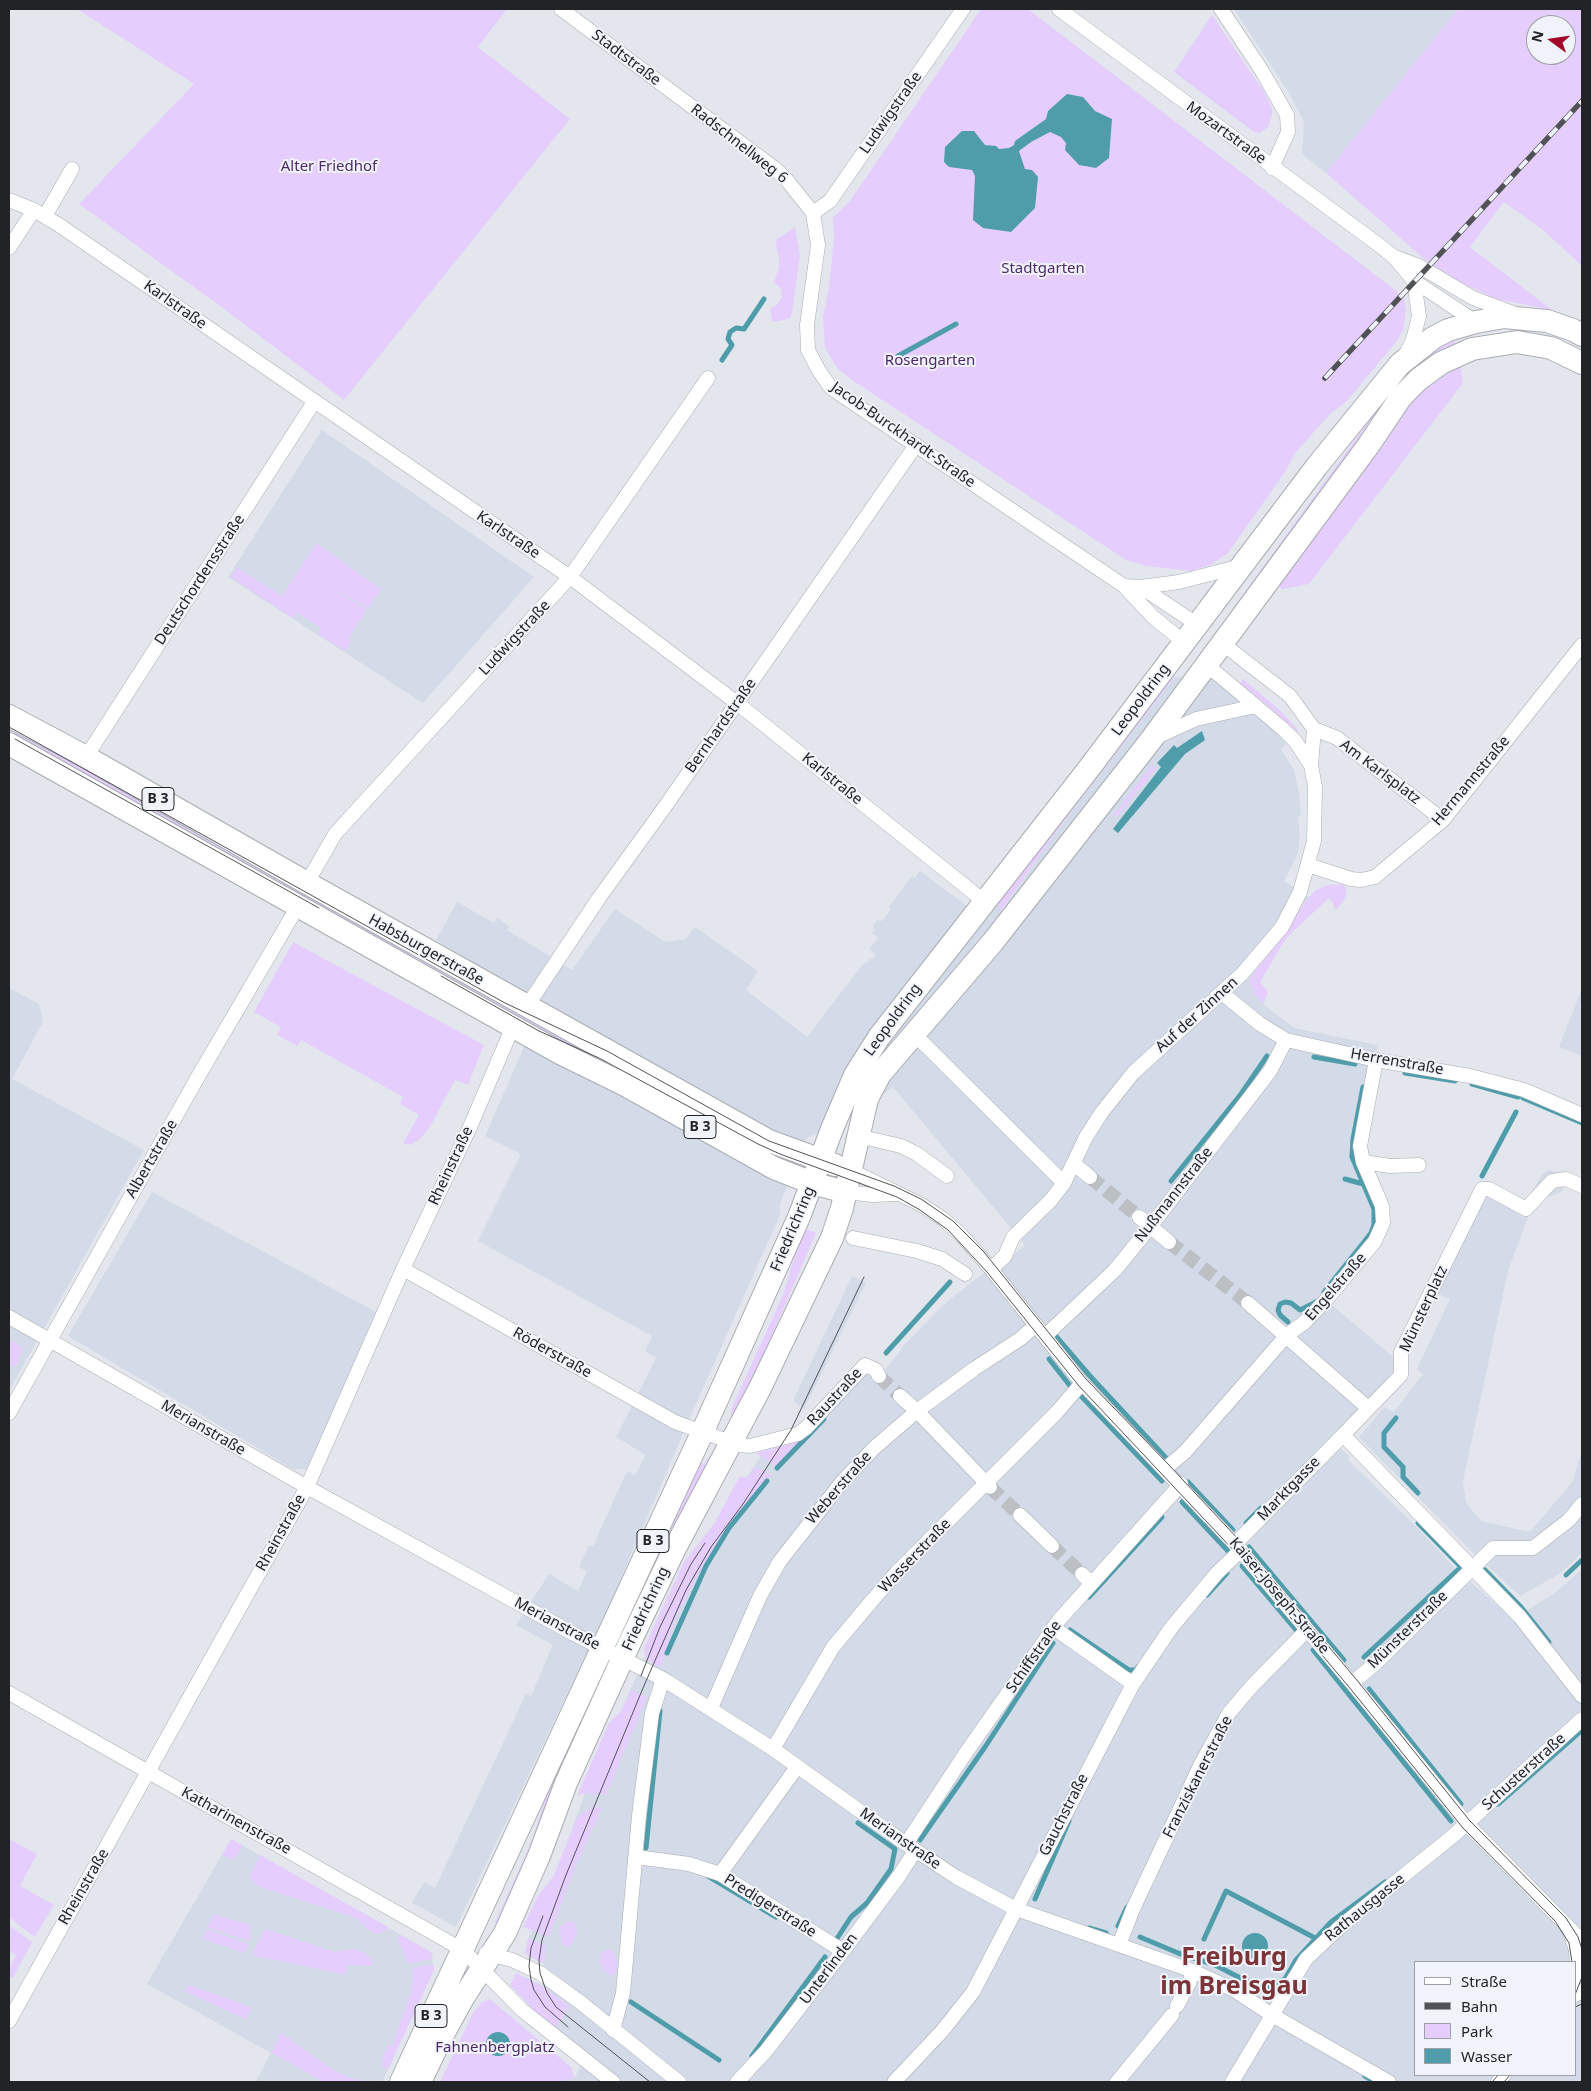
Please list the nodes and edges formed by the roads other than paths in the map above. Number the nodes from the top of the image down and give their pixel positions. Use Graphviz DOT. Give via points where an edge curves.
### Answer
graph roads {
  1 [pos="562,9"];
  2 [pos="963,9"];
  3 [pos="1059,9"];
  4 [pos="1221,9"];
  5 [pos="577,21"];
  6 [pos="668,89"];
  7 [pos="1272,168"];
  8 [pos="72,169"];
  9 [pos="9,200"];
  10 [pos="40,213"];
  11 [pos="813,213"];
  12 [pos="9,248"];
  13 [pos="1394,257"];
  14 [pos="1414,280"];
  15 [pos="1528,318"];
  16 [pos="1476,322"];
  17 [pos="1582,335"];
  18 [pos="1517,342"];
  19 [pos="1582,363"];
  20 [pos="1400,364"];
  21 [pos="708,378"];
  22 [pos="831,388"];
  23 [pos="314,402"];
  24 [pos="916,446"];
  25 [pos="1243,565"];
  26 [pos="570,578"];
  27 [pos="1124,586"];
  28 [pos="1141,587"];
  29 [pos="1191,634"];
  30 [pos="1223,644"];
  31 [pos="1582,645"];
  32 [pos="1207,665"];
  33 [pos="736,703"];
  34 [pos="1256,706"];
  35 [pos="9,716"];
  36 [pos="1314,729"];
  37 [pos="1151,740"];
  38 [pos="9,744"];
  39 [pos="86,757"];
  40 [pos="1311,765"];
  41 [pos="1442,820"];
  42 [pos="1308,865"];
  43 [pos="306,883"];
  44 [pos="985,902"];
  45 [pos="298,906"];
  46 [pos="992,942"];
  47 [pos="1222,992"];
  48 [pos="528,1006"];
  49 [pos="514,1026"];
  50 [pos="914,1034"];
  51 [pos="1286,1040"];
  52 [pos="1376,1060"];
  53 [pos="1582,1115"];
  54 [pos="858,1136"];
  55 [pos="820,1161"];
  56 [pos="1363,1162"];
  57 [pos="1074,1164"];
  58 [pos="1419,1165"];
  59 [pos="947,1176"];
  60 [pos="1090,1177"];
  61 [pos="848,1181"];
  62 [pos="1064,1182"];
  63 [pos="812,1183"];
  64 [pos="1582,1186"];
  65 [pos="900,1194"];
  66 [pos="1139,1217"];
  67 [pos="1150,1226"];
  68 [pos="853,1238"];
  69 [pos="1169,1242"];
  70 [pos="403,1269"];
  71 [pos="991,1269"];
  72 [pos="965,1274"];
  73 [pos="1248,1303"];
  74 [pos="9,1318"];
  75 [pos="1036,1325"];
  76 [pos="1287,1335"];
  77 [pos="1045,1336"];
  78 [pos="50,1340"];
  79 [pos="879,1376"];
  80 [pos="1082,1383"];
  81 [pos="900,1396"];
  82 [pos="1368,1408"];
  83 [pos="9,1412"];
  84 [pos="918,1412"];
  85 [pos="702,1433"];
  86 [pos="1342,1435"];
  87 [pos="732,1442"];
  88 [pos="1166,1468"];
  89 [pos="988,1484"];
  90 [pos="1181,1484"];
  91 [pos="307,1487"];
  92 [pos="1582,1504"];
  93 [pos="1020,1515"];
  94 [pos="1052,1546"];
  95 [pos="1238,1547"];
  96 [pos="1468,1573"];
  97 [pos="1054,1628"];
  98 [pos="1307,1630"];
  99 [pos="603,1648"];
  100 [pos="623,1658"];
  101 [pos="663,1679"];
  102 [pos="1352,1682"];
  103 [pos="1133,1684"];
  104 [pos="9,1693"];
  105 [pos="1582,1696"];
  106 [pos="711,1708"];
  107 [pos="1582,1720"];
  108 [pos="773,1749"];
  109 [pos="797,1767"];
  110 [pos="149,1772"];
  111 [pos="1467,1824"];
  112 [pos="911,1847"];
  113 [pos="636,1857"];
  114 [pos="720,1874"];
  115 [pos="1016,1908"];
  116 [pos="1566,1924"];
  117 [pos="1582,1941"];
  118 [pos="1115,1944"];
  119 [pos="463,1950"];
  120 [pos="843,1952"];
  121 [pos="487,1961"];
  122 [pos="1193,1971"];
  123 [pos="1576,1975"];
  124 [pos="1272,2015"];
  125 [pos="9,2021"];
  126 [pos="613,2030"];
  127 [pos="612,2081"];
  128 [pos="401,2082"];
  129 [pos="420,2082"];
  130 [pos="594,2082"];
  131 [pos="679,2082"];
  132 [pos="737,2082"];
  133 [pos="894,2082"];
  134 [pos="1117,2082"];
  135 [pos="1232,2082"];
  136 [pos="1389,2082"];
  1 -- 5 [label="street, Stadtstraße"];
  2 -- 11 [label="street, Ludwigstraße" via="830,201"];
  3 -- 7 [label="street, Mozartstraße"];
  4 -- 7 [label="street" via="1287,115 1288,132"];
  5 -- 6 [label="street, Stadtstraße"];
  5 -- 11 [label="street, Radschnellweg 6" via="773,167"];
  7 -- 13 [label="street, Mozartstraße"];
  8 -- 10 [label="street"];
  9 -- 10 [label="street, Karlstraße"];
  10 -- 12 [label="street"];
  10 -- 23 [label="street, Karlstraße"];
  11 -- 22 [label="street, Radschnellweg 6" via="818,245 807,325 808,350"];
  13 -- 14 [label="street, Mozartstraße"];
  13 -- 15 [label="street, Mozartstraße" via="1419,266 1473,298"];
  14 -- 16 [label="street, Mozartstraße"];
  14 -- 20 [label="street" via="1418,322"];
  15 -- 16 [label="main road, Leopoldring" via="1504,317"];
  15 -- 17 [label="main road, Leopoldring" via="1547,321"];
  16 -- 18 [label="main road"];
  16 -- 20 [label="main road, Leopoldring" via="1433,338"];
  18 -- 19 [label="main road" via="1551,348"];
  18 -- 30 [label="main road, Leopoldring" via="1458,354 1419,379 1402,397"];
  20 -- 25 [label="main road, Leopoldring" via="1317,466"];
  21 -- 26 [label="street, Ludwigstraße"];
  22 -- 24 [label="street, Jacob-Burckhardt-Straße"];
  23 -- 26 [label="street, Karlstraße"];
  23 -- 39 [label="street, Deutschordensstraße"];
  24 -- 27 [label="street, Jacob-Burckhardt-Straße"];
  24 -- 33 [label="street, Bernhardstraße"];
  25 -- 28 [label="street" via="1179,582"];
  25 -- 29 [label="main road, Leopoldring"];
  26 -- 33 [label="street, Karlstraße"];
  26 -- 43 [label="street, Ludwigstraße" via="335,834"];
  27 -- 28 [label="street"];
  27 -- 29 [label="street, Jacob-Burckhardt-Straße" via="1153,617"];
  28 -- 29 [label="street"];
  29 -- 30 [label="main road"];
  29 -- 32 [label="main road"];
  29 -- 44 [label="main road, Leopoldring"];
  30 -- 32 [label="main road, Leopoldring"];
  30 -- 36 [label="street" via="1290,696"];
  31 -- 41 [label="street, Hermannstraße"];
  32 -- 34 [label="street, Auf der Zinnen"];
  32 -- 37 [label="main road, Leopoldring"];
  33 -- 44 [label="street, Karlstraße"];
  33 -- 48 [label="street, Bernhardstraße" via="588,914"];
  34 -- 37 [label="street" via="1196,719"];
  34 -- 40 [label="street, Auf der Zinnen" via="1295,741"];
  35 -- 39 [label="main road, Habsburgerstraße / B 3"];
  36 -- 40 [label="street, Auf der Zinnen"];
  36 -- 41 [label="street, Am Karlsplatz" via="1337,738"];
  37 -- 46 [label="main road, Leopoldring"];
  38 -- 45 [label="main road, Habsburgerstraße / B 3"];
  39 -- 43 [label="main road, Habsburgerstraße / B 3"];
  40 -- 42 [label="street, Auf der Zinnen" via="1316,817"];
  41 -- 42 [label="street, Hermannstraße" via="1375,877 1352,879"];
  42 -- 47 [label="street, Auf der Zinnen" via="1300,892 1282,927 1254,962"];
  43 -- 48 [label="main road, Habsburgerstraße / B 3"];
  44 -- 46 [label="main road" via="992,922"];
  44 -- 55 [label="main road, Leopoldring" via="900,1007 870,1051 849,1089"];
  45 -- 49 [label="main road, Habsburgerstraße / B 3"];
  45 -- 78 [label="street, Albertstraße"];
  46 -- 50 [label="main road, Leopoldring"];
  47 -- 51 [label="street, Herrenstraße" via="1260,1024"];
  47 -- 57 [label="street, Auf der Zinnen" via="1134,1073 1102,1112"];
  48 -- 55 [label="main road, Habsburgerstraße / B 3" via="769,1141"];
  49 -- 63 [label="main road, Habsburgerstraße / B 3" via="774,1168"];
  49 -- 70 [label="street, Rheinstraße"];
  50 -- 54 [label="main road, Leopoldring" via="888,1062 872,1087"];
  50 -- 62 [label="street"];
  51 -- 52 [label="street, Herrenstraße"];
  51 -- 67 [label="street, Nußmannstraße" via="1270,1071"];
  52 -- 53 [label="street, Herrenstraße" via="1444,1070 1524,1090"];
  52 -- 56 [label="street, Engelstraße" via="1360,1146"];
  54 -- 59 [label="street" via="901,1146"];
  54 -- 61 [label="main road, Leopoldring"];
  55 -- 61 [label="main road, Habsburgerstraße / B 3"];
  55 -- 63 [label="main road, Friedrichring"];
  56 -- 58 [label="street" via="1390,1166"];
  56 -- 76 [label="street, Engelstraße" via="1382,1206 1383,1224 1375,1241 1326,1300"];
  57 -- 60 [label="street"];
  57 -- 62 [label="street, Auf der Zinnen"];
  61 -- 63 [label="main road, Habsburgerstraße / B 3"];
  61 -- 65 [label="street, Kaiser-Joseph-Straße"];
  61 -- 65 [label="street" via="873,1195"];
  61 -- 87 [label="main road, Friedrichring / B 3" via="832,1238"];
  62 -- 71 [label="street, Auf der Zinnen" via="1051,1200 1013,1237 1005,1256"];
  63 -- 85 [label="main road, Friedrichring / B 3"];
  64 -- 82 [label="street, Münsterplatz" via="1566,1180 1552,1181 1526,1209 1479,1185 1401,1352 1401,1375"];
  65 -- 71 [label="street, Kaiser-Joseph-Straße" via="954,1228"];
  66 -- 67 [label="street"];
  67 -- 69 [label="street"];
  67 -- 77 [label="street, Nußmannstraße" via="1115,1270"];
  68 -- 72 [label="street" via="917,1251 942,1260"];
  70 -- 85 [label="street, Röderstraße" via="675,1422"];
  70 -- 91 [label="street, Rheinstraße"];
  71 -- 75 [label="street, Kaiser-Joseph-Straße"];
  73 -- 76 [label="street"];
  74 -- 78 [label="street, Merianstraße"];
  75 -- 77 [label="street, Kaiser-Joseph-Straße"];
  75 -- 84 [label="street, Weberstraße"];
  76 -- 82 [label="street"];
  76 -- 88 [label="street, Engelstraße" via="1185,1452"];
  77 -- 80 [label="street, Kaiser-Joseph-Straße"];
  78 -- 83 [label="street, Albertstraße"];
  78 -- 91 [label="street, Merianstraße"];
  79 -- 87 [label="street, Raustraße" via="876,1370 865,1365 798,1434 750,1446"];
  80 -- 88 [label="street, Kaiser-Joseph-Straße"];
  80 -- 89 [label="street, Wasserstraße"];
  81 -- 84 [label="street"];
  82 -- 86 [label="street, Münsterplatz"];
  84 -- 89 [label="street"];
  84 -- 106 [label="street, Weberstraße" via="874,1448 788,1549 760,1596"];
  85 -- 87 [label="street, Raustraße"];
  85 -- 99 [label="main road, Friedrichring / B 3"];
  86 -- 95 [label="street, Marktgasse"];
  86 -- 96 [label="street"];
  87 -- 100 [label="main road, Friedrichring / B 3" via="674,1550"];
  88 -- 90 [label="street, Kaiser-Joseph-Straße"];
  89 -- 108 [label="street, Wasserstraße" via="896,1573 833,1647"];
  90 -- 95 [label="street, Kaiser-Joseph-Straße"];
  90 -- 97 [label="street, Schiffstraße" via="1086,1578"];
  91 -- 99 [label="street, Merianstraße"];
  91 -- 110 [label="street, Rheinstraße"];
  92 -- 96 [label="street" via="1569,1520 1533,1548 1493,1548"];
  93 -- 94 [label="street"];
  95 -- 98 [label="street, Kaiser-Joseph-Straße"];
  95 -- 103 [label="street, Gauchstraße" via="1171,1628"];
  96 -- 102 [label="street, Münsterstraße" via="1376,1663"];
  96 -- 105 [label="street" via="1520,1617"];
  97 -- 103 [label="street"];
  97 -- 112 [label="street, Schiffstraße" via="965,1754"];
  98 -- 102 [label="street, Kaiser-Joseph-Straße"];
  98 -- 118 [label="street, Franziskanerstraße" via="1229,1712"];
  99 -- 100 [label="street, Merianstraße"];
  99 -- 119 [label="main road, Friedrichring / B 3"];
  100 -- 101 [label="street, Merianstraße"];
  100 -- 121 [label="main road, Friedrichring / B 3" via="566,1783 525,1892"];
  101 -- 106 [label="street, Merianstraße"];
  101 -- 113 [label="street" via="652,1713"];
  102 -- 111 [label="street, Kaiser-Joseph-Straße"];
  103 -- 115 [label="street, Gauchstraße"];
  104 -- 110 [label="street, Katharinenstraße"];
  106 -- 108 [label="street, Merianstraße"];
  107 -- 111 [label="street, Schusterstraße"];
  108 -- 109 [label="street, Merianstraße"];
  109 -- 112 [label="street, Merianstraße"];
  109 -- 114 [label="street"];
  110 -- 119 [label="street, Katharinenstraße"];
  110 -- 125 [label="street, Rheinstraße"];
  111 -- 116 [label="street, Kaiser-Joseph-Straße"];
  111 -- 124 [label="street, Rathausgasse" via="1319,1946 1306,1959"];
  112 -- 115 [label="street, Merianstraße" via="956,1877"];
  112 -- 120 [label="street, Unterlinden" via="899,1876"];
  113 -- 114 [label="street, Predigerstraße" via="689,1864"];
  113 -- 126 [label="street" via="627,1954 619,2012"];
  114 -- 120 [label="street, Predigerstraße"];
  115 -- 118 [label="street, Merianstraße"];
  115 -- 133 [label="street, Gauchstraße" via="973,1992 943,2030"];
  116 -- 117 [label="street, Kaiser-Joseph-Straße"];
  116 -- 123 [label="street, Kaiser-Joseph-Straße" via="1576,1950"];
  118 -- 122 [label="street, Merianstraße"];
  119 -- 121 [label="street"];
  119 -- 128 [label="main road, B 3"];
  120 -- 132 [label="street, Unterlinden" via="766,2051"];
  121 -- 126 [label="street" via="529,1966"];
  121 -- 127 [label="street" via="522,2010"];
  121 -- 129 [label="main road, B 3" via="462,1998"];
  122 -- 124 [label="street, Merianstraße"];
  122 -- 134 [label="street" via="1175,2011"];
  124 -- 135 [label="street, Rathausgasse"];
  124 -- 136 [label="street, Merianstraße"];
  126 -- 131 [label="street"];
  127 -- 130 [label="street"];
}
